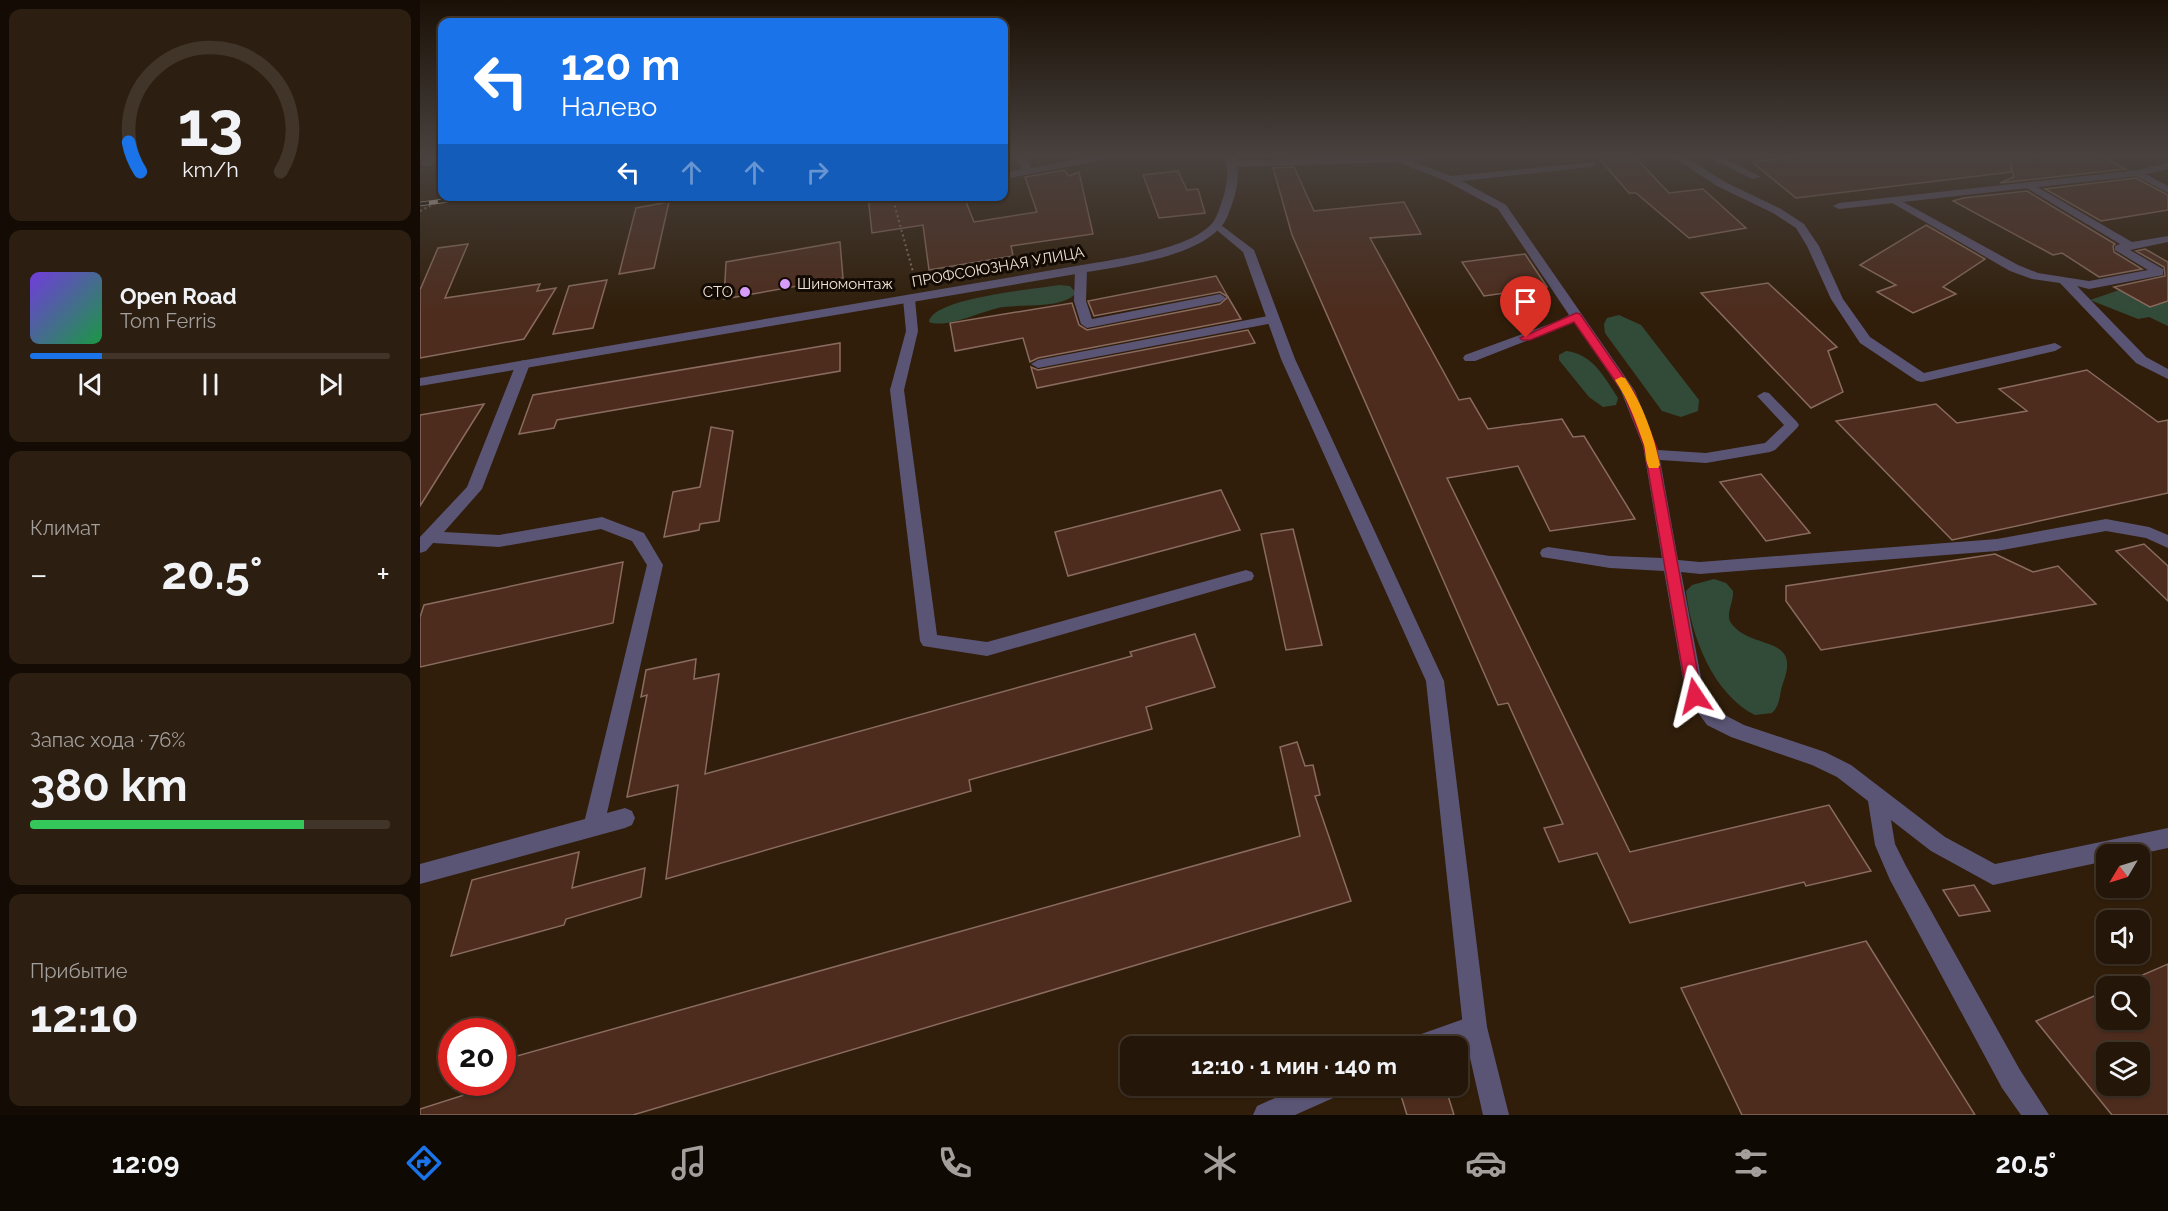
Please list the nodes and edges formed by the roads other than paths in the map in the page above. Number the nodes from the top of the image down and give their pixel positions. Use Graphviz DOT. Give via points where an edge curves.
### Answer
graph roads {
  1 [pos="1225,207"];
  2 [pos="1502,207"];
  3 [pos="1768,207"];
  4 [pos="1905,207"];
  5 [pos="2065,207"];
  6 [pos="1217,225"];
  7 [pos="2168,239"];
  8 [pos="2128,245"];
  9 [pos="1081,269"];
  10 [pos="2064,280"];
  11 [pos="915,298"];
  12 [pos="1220,298"];
  13 [pos="1576,316"];
  14 [pos="1273,319"];
  15 [pos="2055,347"];
  16 [pos="1470,358"];
  17 [pos="523,364"];
  18 [pos="1038,364"];
  19 [pos="2168,375"];
  20 [pos="420,382"];
  21 [pos="1764,396"];
  22 [pos="1651,454"];
  23 [pos="425,542"];
  24 [pos="2168,542"];
  25 [pos="1548,553"];
  26 [pos="1671,565"];
  27 [pos="1246,576"];
  28 [pos="1877,797"];
  29 [pos="625,818"];
  30 [pos="594,826"];
  31 [pos="2168,838"];
  32 [pos="420,874"];
  33 [pos="1475,1027"];
  34 [pos="1450,1036"];
  35 [pos="1309,1096"];
  36 [pos="1266,1115"];
  37 [pos="1496,1115"];
  38 [pos="2036,1115"];
  1 -- 6 [label="street, ПРОФСОЮЗНАЯ УЛИЦА"];
  2 -- 13 [label="street"];
  3 -- 15 [label="street" via="1800,226 1837,299 1865,340 1922,378"];
  4 -- 10 [label="street" via="2014,268"];
  5 -- 8 [label="street"];
  6 -- 9 [label="street, ПРОФСОЮЗНАЯ УЛИЦА" via="1196,242"];
  6 -- 14 [label="street" via="1248,250"];
  7 -- 8 [label="street"];
  8 -- 10 [label="street" via="2119,248 2159,272 2089,285"];
  9 -- 11 [label="street, ПРОФСОЮЗНАЯ УЛИЦА"];
  9 -- 12 [label="street" via="1080,301 1087,324"];
  10 -- 19 [label="street" via="2141,360"];
  11 -- 17 [label="street, ПРОФСОЮЗНАЯ УЛИЦА"];
  11 -- 27 [label="street" via="912,331 897,390 929,641 987,649"];
  13 -- 16 [label="street"];
  13 -- 22 [label="street" via="1628,392"];
  14 -- 18 [label="street"];
  14 -- 33 [label="street" via="1435,681"];
  17 -- 20 [label="street, ПРОФСОЮЗНАЯ УЛИЦА"];
  17 -- 23 [label="street" via="474,489"];
  21 -- 22 [label="street" via="1792,425 1770,447 1706,458"];
  22 -- 26 [label="street"];
  23 -- 30 [label="street" via="499,541 602,523 638,537 655,565"];
  24 -- 26 [label="street" via="2149,533 2106,525 1997,545 1701,568"];
  25 -- 26 [label="street"];
  26 -- 28 [label="street" via="1695,696 1713,719 1818,758 1844,771"];
  28 -- 31 [label="street" via="1938,844 1993,875"];
  28 -- 38 [label="street" via="1886,845 1898,873 2011,1079"];
  29 -- 30 [label="street"];
  30 -- 32 [label="street"];
  33 -- 34 [label="street"];
  33 -- 37 [label="street"];
  35 -- 36 [label="street"];
}
